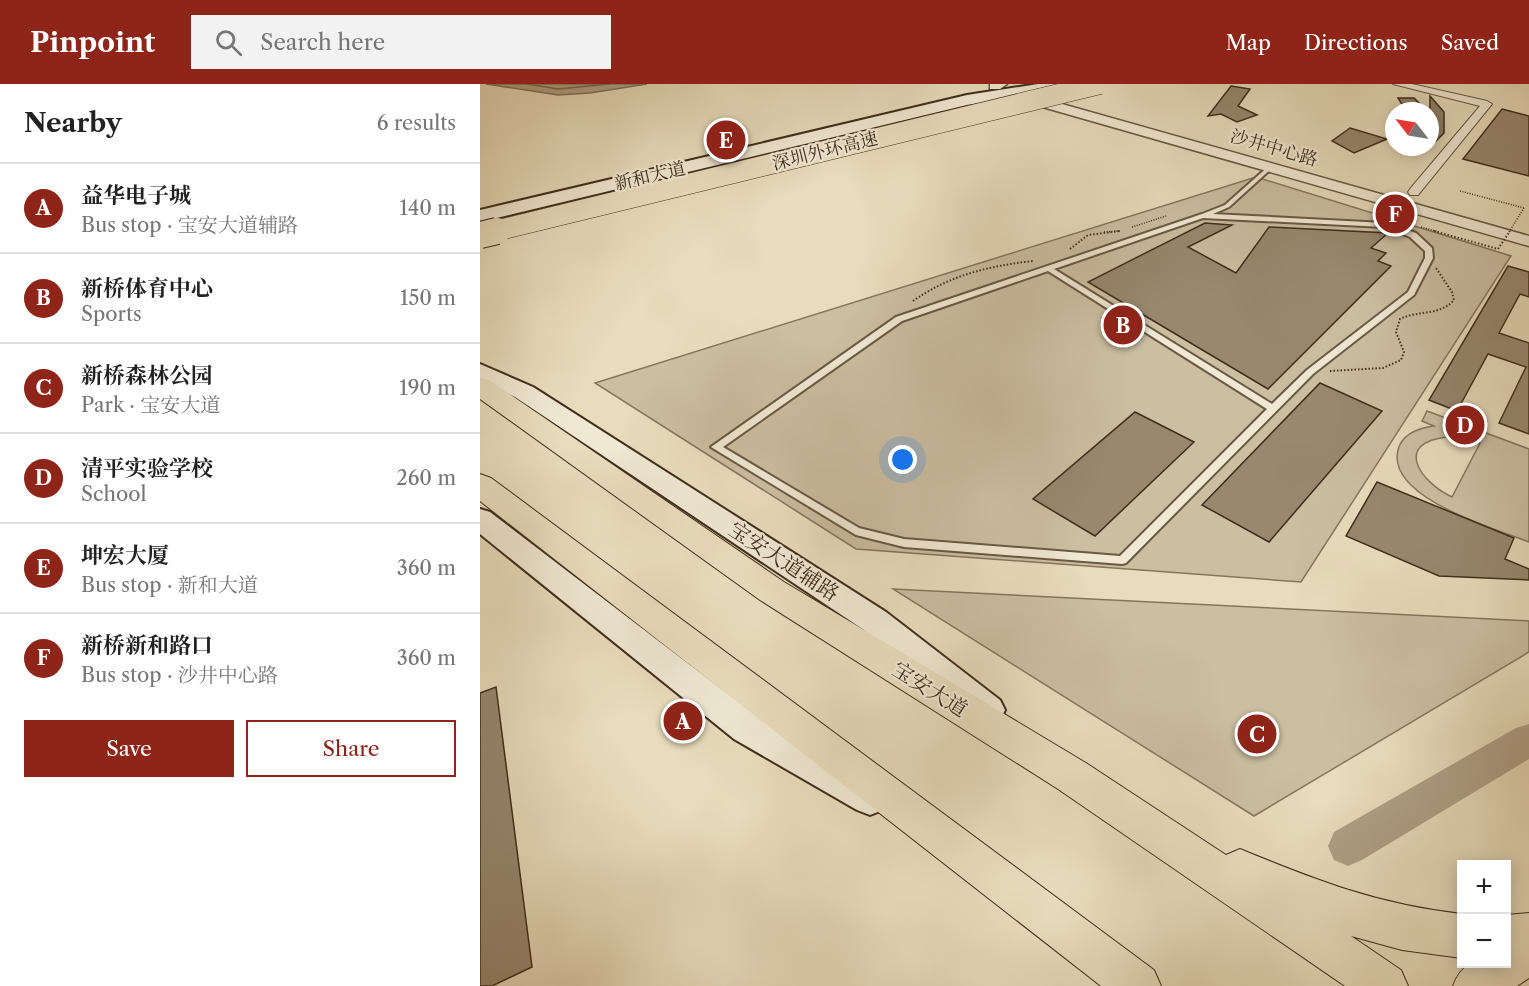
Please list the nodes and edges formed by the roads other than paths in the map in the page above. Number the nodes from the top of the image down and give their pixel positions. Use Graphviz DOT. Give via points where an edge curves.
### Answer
graph roads {
  1 [pos="1066,84"];
  2 [pos="1100,84"];
  3 [pos="1398,84"];
  4 [pos="1044,85"];
  5 [pos="1003,87"];
  6 [pos="1266,151"];
  7 [pos="1270,167"];
  8 [pos="1416,192"];
  9 [pos="480,204"];
  10 [pos="1227,206"];
  11 [pos="480,216"];
  12 [pos="1202,216"];
  13 [pos="1244,218"];
  14 [pos="480,224"];
  15 [pos="480,235"];
  16 [pos="1529,241"];
  17 [pos="1048,268"];
  18 [pos="480,371"];
  19 [pos="480,386"];
  20 [pos="1273,409"];
  21 [pos="480,485"];
  22 [pos="480,519"];
  23 [pos="1072,776"];
  24 [pos="1152,829"];
  25 [pos="955,846"];
  26 [pos="1065,930"];
  27 [pos="1457,935"];
  28 [pos="1529,935"];
  29 [pos="1511,937"];
  30 [pos="1529,952"];
  31 [pos="1106,986"];
  32 [pos="1138,986"];
  33 [pos="1385,986"];
  34 [pos="1476,986"];
  1 -- 4 [label="main road, 新和大道"];
  2 -- 15 [label="highway, 深圳外环高速, bridge"];
  3 -- 8 [label="street" via="1487,104"];
  4 -- 5 [label="main road, 新和大道"];
  4 -- 6 [label="street, 沙井中心路"];
  4 -- 14 [label="highway, 深圳外环高速"];
  5 -- 7 [label="street, 沙井中心路"];
  5 -- 9 [label="main road, 新和大道"];
  5 -- 11 [label="main road, 新和大道" via="967,100"];
  7 -- 10 [label="lane"];
  7 -- 16 [label="street, 沙井中心路"];
  10 -- 12 [label="lane"];
  10 -- 13 [label="lane"];
  12 -- 13 [label="lane"];
  12 -- 17 [label="lane"];
  13 -- 20 [label="lane" via="1385,225 1406,232 1429,250 1429,258 1411,293 1310,372"];
  17 -- 20 [label="lane"];
  17 -- 20 [label="lane" via="899,319 716,447 856,531 904,543 1122,560"];
  18 -- 23 [label="main road, 宝安大道辅路" via="524,392 875,621"];
  19 -- 23 [label="main road, 宝安大道" via="772,591"];
  21 -- 25 [label="main road"];
  22 -- 25 [label="main road" via="746,728"];
  23 -- 24 [label="main road, 宝安大道"];
  24 -- 27 [label="main road" via="1336,911 1392,927"];
  24 -- 33 [label="main road, 宝安大道"];
  25 -- 26 [label="main road"];
  26 -- 31 [label="main road"];
  26 -- 32 [label="main road"];
  28 -- 29 [label="main road"];
  30 -- 34 [label="main road"];
}
